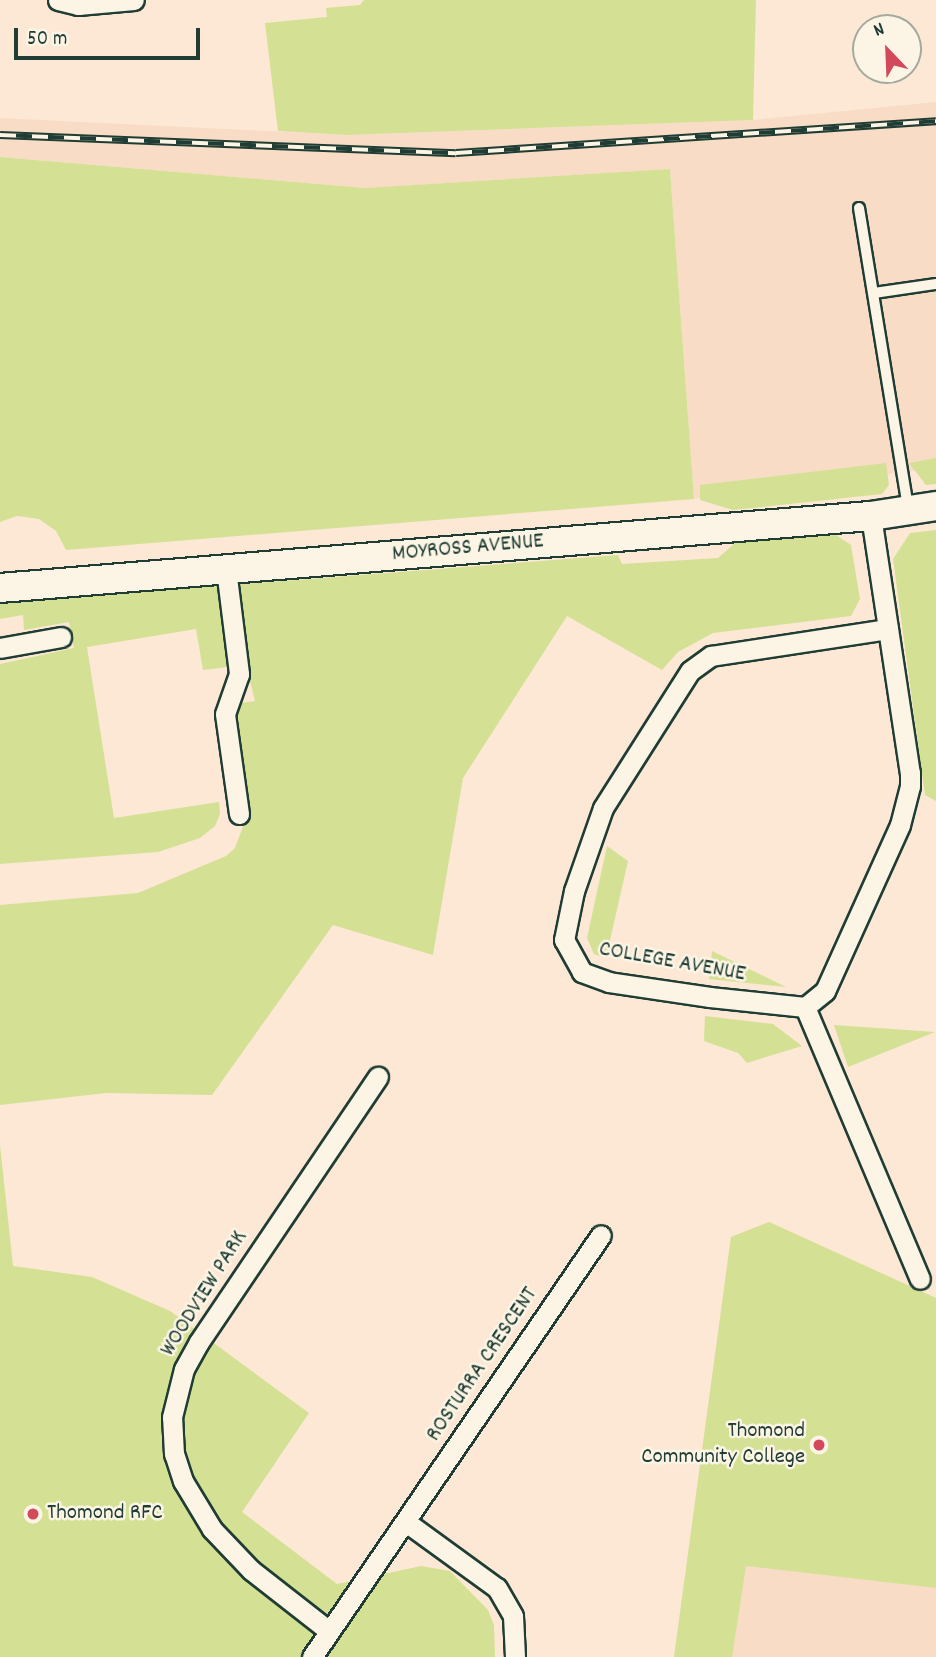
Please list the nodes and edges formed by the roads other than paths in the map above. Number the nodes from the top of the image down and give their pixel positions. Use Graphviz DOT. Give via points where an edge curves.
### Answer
graph roads {
  1 [pos="58,0"];
  2 [pos="134,0"];
  3 [pos="859,208"];
  4 [pos="936,285"];
  5 [pos="873,293"];
  6 [pos="922,508"];
  7 [pos="871,516"];
  8 [pos="226,569"];
  9 [pos="0,589"];
  10 [pos="888,629"];
  11 [pos="61,637"];
  12 [pos="0,648"];
  13 [pos="239,814"];
  14 [pos="805,1007"];
  15 [pos="378,1077"];
  16 [pos="601,1235"];
  17 [pos="920,1279"];
  18 [pos="406,1522"];
  19 [pos="329,1631"];
  20 [pos="312,1657"];
  21 [pos="516,1657"];
  1 -- 2 [label="street" via="78,5"];
  3 -- 5 [label="lane"];
  4 -- 5 [label="lane"];
  5 -- 6 [label="lane"];
  6 -- 7 [label="street, MOYROSS AVENUE"];
  7 -- 8 [label="street, MOYROSS AVENUE"];
  7 -- 10 [label="street"];
  8 -- 9 [label="street, MOYROSS AVENUE"];
  8 -- 13 [label="street" via="239,674 225,714"];
  10 -- 14 [label="street" via="910,773 905,810 825,990"];
  10 -- 14 [label="street, COLLEGE AVENUE" via="711,656 690,671 603,808 574,891 564,940 582,972 672,991"];
  11 -- 12 [label="street"];
  14 -- 17 [label="street"];
  15 -- 19 [label="street, WOODVIEW PARK" via="199,1342 184,1369 172,1417 174,1454 183,1481 212,1529 251,1570"];
  16 -- 18 [label="street, ROSTURRA CRESCENT"];
  18 -- 19 [label="street, ROSTURRA CRESCENT"];
  18 -- 21 [label="street" via="497,1588 513,1616"];
  19 -- 20 [label="street, ROSTURRA CRESCENT"];
}
